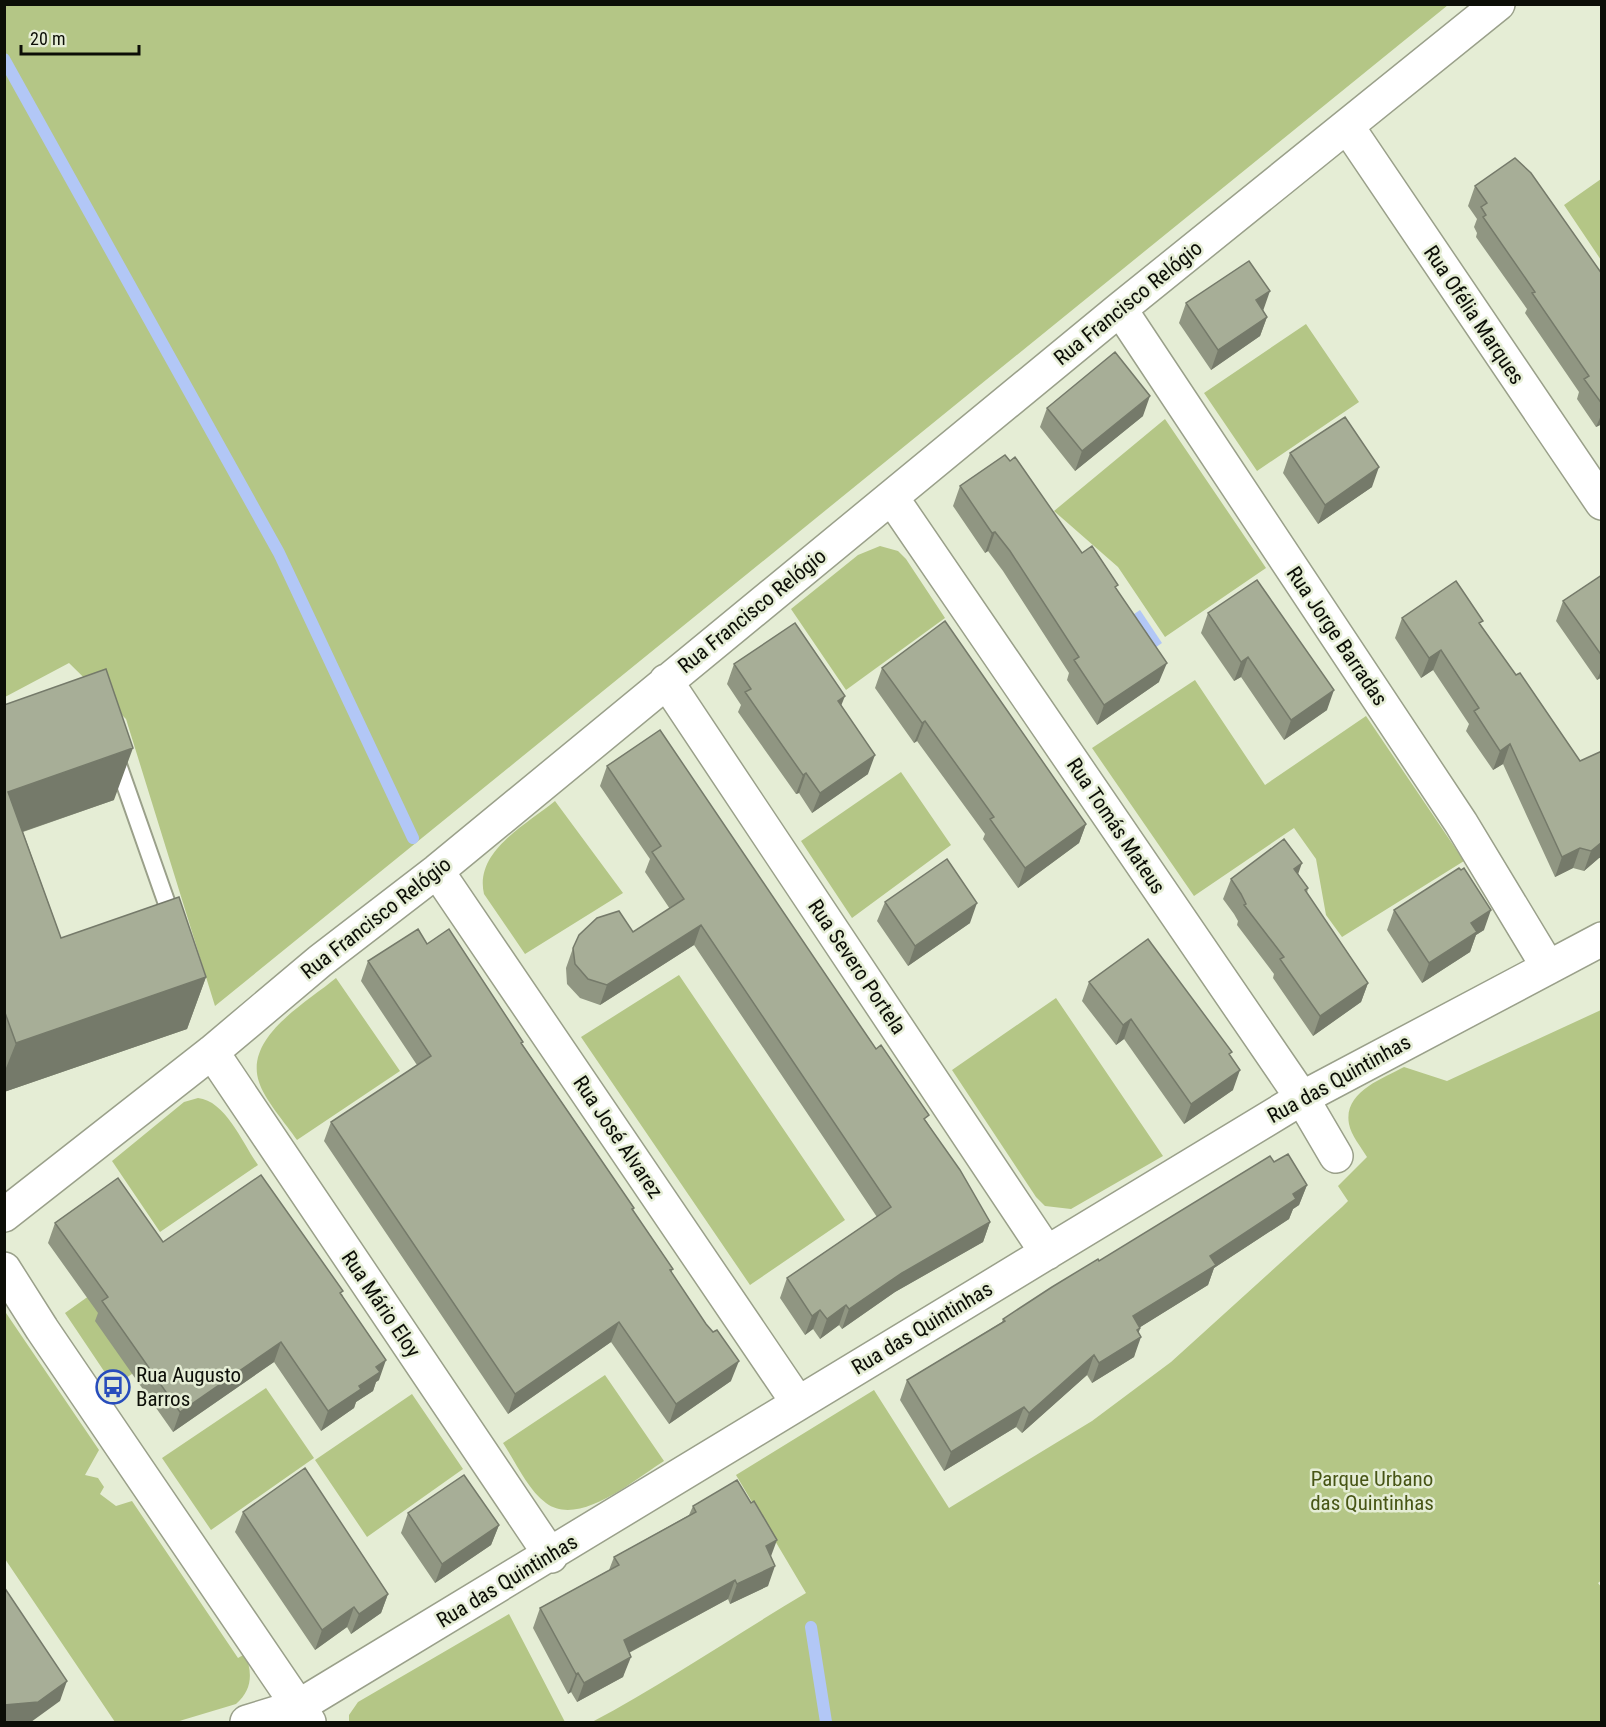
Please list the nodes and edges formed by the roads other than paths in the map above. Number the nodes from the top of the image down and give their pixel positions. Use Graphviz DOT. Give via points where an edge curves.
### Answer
graph roads {
  1 [pos="1498,4"];
  2 [pos="1347,126"];
  3 [pos="1120,309"];
  4 [pos="892,498"];
  5 [pos="1602,503"];
  6 [pos="666,681"];
  7 [pos="110,742"];
  8 [pos="437,871"];
  9 [pos="179,939"];
  10 [pos="1602,939"];
  11 [pos="1548,967"];
  12 [pos="212,1052"];
  13 [pos="1302,1098"];
  14 [pos="1336,1156"];
  15 [pos="4,1215"];
  16 [pos="1047,1253"];
  17 [pos="4,1269"];
  18 [pos="798,1403"];
  19 [pos="551,1556"];
  20 [pos="304,1714"];
  21 [pos="247,1722"];
  1 -- 2 [label="street, Rua Francisco Relógio"];
  2 -- 3 [label="street, Rua Francisco Relógio"];
  2 -- 5 [label="street, Rua Ofélia Marques"];
  3 -- 4 [label="street, Rua Francisco Relógio"];
  3 -- 11 [label="street, Rua Jorge Barradas" via="1461,823"];
  4 -- 6 [label="street, Rua Francisco Relógio"];
  4 -- 13 [label="street, Rua Tomás Mateus"];
  6 -- 8 [label="street, Rua Francisco Relógio"];
  6 -- 16 [label="street, Rua Severo Portela"];
  7 -- 9 [label="lane"];
  8 -- 12 [label="street, Rua Francisco Relógio" via="320,961"];
  8 -- 18 [label="street, Rua José Alvarez"];
  10 -- 11 [label="street, Rua das Quintinhas"];
  11 -- 13 [label="street, Rua das Quintinhas"];
  12 -- 15 [label="street, Rua Francisco Relógio"];
  12 -- 19 [label="street, Rua Mário Eloy"];
  13 -- 14 [label="street, Rua Tomás Mateus"];
  13 -- 16 [label="street, Rua das Quintinhas"];
  16 -- 18 [label="street, Rua das Quintinhas"];
  17 -- 20 [label="street"];
  18 -- 19 [label="street, Rua das Quintinhas"];
  19 -- 20 [label="street, Rua das Quintinhas"];
  20 -- 21 [label="street, Rua das Quintinhas"];
}
